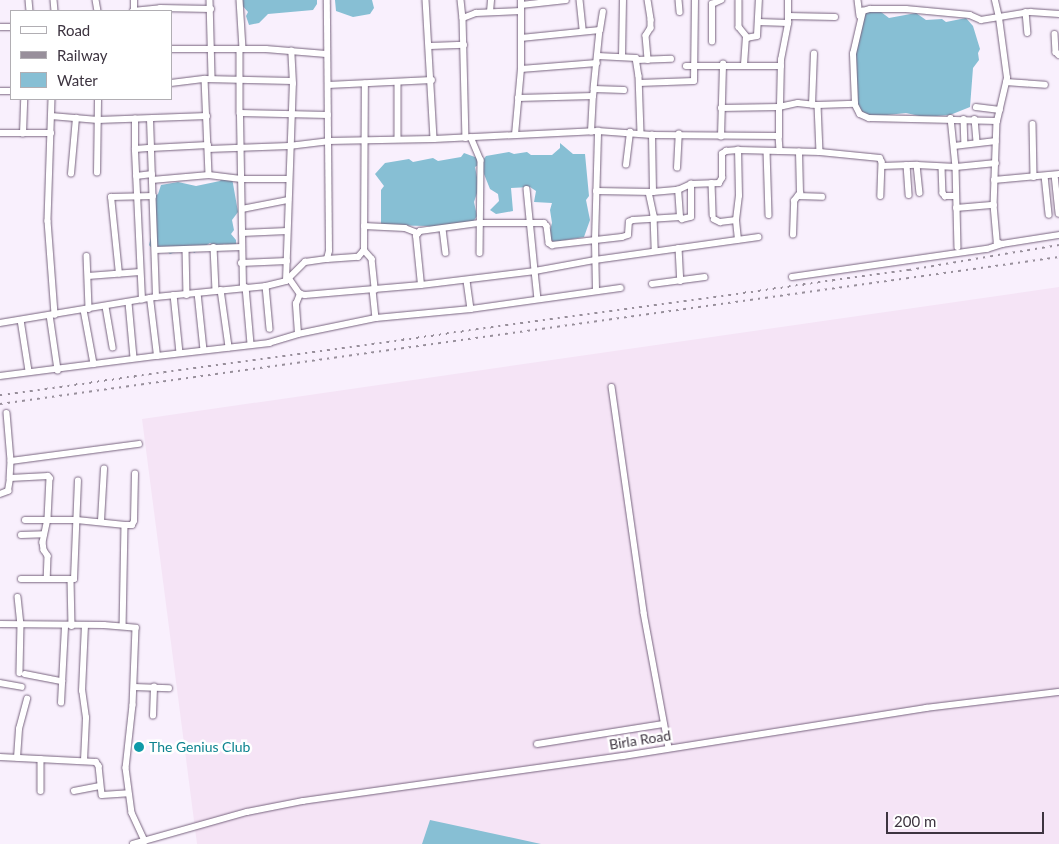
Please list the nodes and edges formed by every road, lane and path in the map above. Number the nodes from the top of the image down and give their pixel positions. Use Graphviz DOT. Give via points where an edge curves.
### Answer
graph roads {
  1 [pos="134,0"];
  2 [pos="210,0"];
  3 [pos="240,0"];
  4 [pos="327,0"];
  5 [pos="426,0"];
  6 [pos="461,0"];
  7 [pos="491,0"];
  8 [pos="566,0"];
  9 [pos="580,0"];
  10 [pos="624,0"];
  11 [pos="648,0"];
  12 [pos="679,0"];
  13 [pos="695,0"];
  14 [pos="721,0"];
  15 [pos="738,0"];
  16 [pos="759,0"];
  17 [pos="788,0"];
  18 [pos="858,0"];
  19 [pos="994,0"];
  20 [pos="552,1"];
  21 [pos="521,5"];
  22 [pos="211,9"];
  23 [pos="133,10"];
  24 [pos="490,12"];
  25 [pos="603,12"];
  26 [pos="680,12"];
  27 [pos="1026,12"];
  28 [pos="1059,14"];
  29 [pos="860,16"];
  30 [pos="835,17"];
  31 [pos="463,18"];
  32 [pos="1000,18"];
  33 [pos="788,20"];
  34 [pos="758,22"];
  35 [pos="600,30"];
  36 [pos="583,31"];
  37 [pos="1028,33"];
  38 [pos="1055,34"];
  39 [pos="521,38"];
  40 [pos="748,38"];
  41 [pos="712,42"];
  42 [pos="430,46"];
  43 [pos="464,46"];
  44 [pos="172,49"];
  45 [pos="212,49"];
  46 [pos="242,49"];
  47 [pos="291,51"];
  48 [pos="326,54"];
  49 [pos="814,54"];
  50 [pos="1059,55"];
  51 [pos="622,57"];
  52 [pos="597,59"];
  53 [pos="671,59"];
  54 [pos="637,60"];
  55 [pos="648,60"];
  56 [pos="723,64"];
  57 [pos="744,64"];
  58 [pos="694,65"];
  59 [pos="686,66"];
  60 [pos="781,66"];
  61 [pos="521,69"];
  62 [pos="209,79"];
  63 [pos="239,80"];
  64 [pos="432,80"];
  65 [pos="292,81"];
  66 [pos="172,82"];
  67 [pos="398,82"];
  68 [pos="1006,82"];
  69 [pos="639,83"];
  70 [pos="365,84"];
  71 [pos="328,85"];
  72 [pos="1045,85"];
  73 [pos="594,89"];
  74 [pos="624,90"];
  75 [pos="593,96"];
  76 [pos="518,98"];
  77 [pos="24,100"];
  78 [pos="52,100"];
  79 [pos="98,100"];
  80 [pos="856,104"];
  81 [pos="815,105"];
  82 [pos="779,106"];
  83 [pos="722,108"];
  84 [pos="976,108"];
  85 [pos="1000,110"];
  86 [pos="240,113"];
  87 [pos="292,115"];
  88 [pos="328,115"];
  89 [pos="52,116"];
  90 [pos="207,116"];
  91 [pos="76,118"];
  92 [pos="951,118"];
  93 [pos="135,119"];
  94 [pos="964,119"];
  95 [pos="975,119"];
  96 [pos="98,120"];
  97 [pos="150,120"];
  98 [pos="997,121"];
  99 [pos="1033,124"];
  100 [pos="598,131"];
  101 [pos="591,132"];
  102 [pos="630,132"];
  103 [pos="0,133"];
  104 [pos="51,133"];
  105 [pos="641,133"];
  106 [pos="23,134"];
  107 [pos="679,134"];
  108 [pos="515,135"];
  109 [pos="652,135"];
  110 [pos="721,136"];
  111 [pos="780,136"];
  112 [pos="468,137"];
  113 [pos="398,139"];
  114 [pos="434,139"];
  115 [pos="364,140"];
  116 [pos="328,141"];
  117 [pos="996,141"];
  118 [pos="977,142"];
  119 [pos="966,144"];
  120 [pos="290,146"];
  121 [pos="954,146"];
  122 [pos="208,147"];
  123 [pos="240,147"];
  124 [pos="151,148"];
  125 [pos="135,149"];
  126 [pos="738,150"];
  127 [pos="767,151"];
  128 [pos="780,151"];
  129 [pos="799,152"];
  130 [pos="820,152"];
  131 [pos="996,164"];
  132 [pos="626,165"];
  133 [pos="907,165"];
  134 [pos="917,165"];
  135 [pos="882,166"];
  136 [pos="942,167"];
  137 [pos="956,167"];
  138 [pos="677,168"];
  139 [pos="97,173"];
  140 [pos="71,174"];
  141 [pos="1057,174"];
  142 [pos="209,175"];
  143 [pos="136,176"];
  144 [pos="1045,176"];
  145 [pos="152,177"];
  146 [pos="1034,177"];
  147 [pos="242,179"];
  148 [pos="289,179"];
  149 [pos="994,180"];
  150 [pos="712,183"];
  151 [pos="690,184"];
  152 [pos="527,189"];
  153 [pos="678,190"];
  154 [pos="596,191"];
  155 [pos="651,192"];
  156 [pos="920,193"];
  157 [pos="908,194"];
  158 [pos="136,196"];
  159 [pos="153,196"];
  160 [pos="798,196"];
  161 [pos="822,196"];
  162 [pos="881,196"];
  163 [pos="956,196"];
  164 [pos="288,200"];
  165 [pos="994,205"];
  166 [pos="956,208"];
  167 [pos="242,209"];
  168 [pos="1059,214"];
  169 [pos="769,215"];
  170 [pos="1049,215"];
  171 [pos="680,217"];
  172 [pos="654,219"];
  173 [pos="736,220"];
  174 [pos="479,223"];
  175 [pos="529,224"];
  176 [pos="364,226"];
  177 [pos="443,229"];
  178 [pos="287,231"];
  179 [pos="418,232"];
  180 [pos="242,233"];
  181 [pos="794,235"];
  182 [pos="1059,235"];
  183 [pos="758,237"];
  184 [pos="738,240"];
  185 [pos="595,241"];
  186 [pos="1002,244"];
  187 [pos="214,247"];
  188 [pos="242,247"];
  189 [pos="958,247"];
  190 [pos="679,248"];
  191 [pos="186,249"];
  192 [pos="155,250"];
  193 [pos="364,250"];
  194 [pos="655,251"];
  195 [pos="446,252"];
  196 [pos="480,253"];
  197 [pos="87,256"];
  198 [pos="326,259"];
  199 [pos="595,260"];
  200 [pos="287,261"];
  201 [pos="241,263"];
  202 [pos="535,271"];
  203 [pos="140,272"];
  204 [pos="119,274"];
  205 [pos="88,276"];
  206 [pos="792,277"];
  207 [pos="705,278"];
  208 [pos="288,279"];
  209 [pos="467,280"];
  210 [pos="681,281"];
  211 [pos="652,284"];
  212 [pos="266,286"];
  213 [pos="421,286"];
  214 [pos="244,288"];
  215 [pos="620,288"];
  216 [pos="374,290"];
  217 [pos="596,290"];
  218 [pos="218,291"];
  219 [pos="198,293"];
  220 [pos="187,294"];
  221 [pos="300,294"];
  222 [pos="174,296"];
  223 [pos="153,298"];
  224 [pos="538,298"];
  225 [pos="142,300"];
  226 [pos="129,303"];
  227 [pos="106,307"];
  228 [pos="87,309"];
  229 [pos="471,309"];
  230 [pos="53,315"];
  231 [pos="376,318"];
  232 [pos="21,320"];
  233 [pos="0,323"];
  234 [pos="270,329"];
  235 [pos="298,334"];
  236 [pos="251,344"];
  237 [pos="113,347"];
  238 [pos="229,347"];
  239 [pos="204,350"];
  240 [pos="180,353"];
  241 [pos="157,356"];
  242 [pos="134,358"];
  243 [pos="94,364"];
  244 [pos="58,370"];
  245 [pos="28,371"];
  246 [pos="0,376"];
  247 [pos="612,387"];
  248 [pos="7,413"];
  249 [pos="139,444"];
  250 [pos="11,462"];
  251 [pos="104,469"];
  252 [pos="135,474"];
  253 [pos="10,478"];
  254 [pos="78,481"];
  255 [pos="0,494"];
  256 [pos="48,519"];
  257 [pos="25,520"];
  258 [pos="77,520"];
  259 [pos="101,521"];
  260 [pos="125,525"];
  261 [pos="21,534"];
  262 [pos="44,534"];
  263 [pos="20,579"];
  264 [pos="47,579"];
  265 [pos="71,579"];
  266 [pos="18,597"];
  267 [pos="0,624"];
  268 [pos="21,624"];
  269 [pos="65,626"];
  270 [pos="72,626"];
  271 [pos="85,626"];
  272 [pos="123,626"];
  273 [pos="62,681"];
  274 [pos="0,683"];
  275 [pos="22,687"];
  276 [pos="134,687"];
  277 [pos="154,688"];
  278 [pos="169,688"];
  279 [pos="1059,692"];
  280 [pos="27,699"];
  281 [pos="60,703"];
  282 [pos="153,716"];
  283 [pos="663,724"];
  284 [pos="537,744"];
  285 [pos="670,748"];
  286 [pos="0,757"];
  287 [pos="17,758"];
  288 [pos="41,759"];
  289 [pos="84,761"];
  290 [pos="100,786"];
  291 [pos="74,791"];
  292 [pos="41,792"];
  293 [pos="128,794"];
  294 [pos="145,841"];
  295 [pos="133,844"];
  1 -- 23 [label="street"];
  2 -- 22 [label="street"];
  3 -- 46 [label="street"];
  4 -- 48 [label="street"];
  5 -- 42 [label="street"];
  6 -- 31 [label="street"];
  7 -- 24 [label="street"];
  8 -- 20 [label="street"];
  9 -- 36 [label="street"];
  10 -- 51 [label="street"];
  11 -- 55 [label="street" via="651,28 646,36"];
  12 -- 26 [label="street"];
  13 -- 58 [label="street"];
  14 -- 41 [label="street" via="712,4"];
  15 -- 40 [label="street" via="738,28"];
  16 -- 34 [label="street"];
  17 -- 33 [label="street"];
  18 -- 29 [label="street"];
  19 -- 32 [label="street"];
  20 -- 21 [label="street"];
  21 -- 24 [label="street"];
  21 -- 39 [label="street"];
  22 -- 23 [label="street"];
  22 -- 45 [label="street"];
  24 -- 31 [label="street"];
  25 -- 35 [label="street"];
  27 -- 28 [label="street"];
  27 -- 32 [label="street"];
  27 -- 37 [label="street"];
  29 -- 32 [label="street" via="870,9 906,9 970,15 980,20"];
  29 -- 80 [label="street" via="853,54"];
  30 -- 33 [label="street"];
  31 -- 43 [label="street"];
  32 -- 68 [label="street"];
  33 -- 34 [label="street"];
  33 -- 60 [label="street"];
  34 -- 40 [label="street" via="756,37"];
  35 -- 36 [label="street"];
  35 -- 52 [label="street"];
  36 -- 39 [label="street"];
  38 -- 50 [label="street"];
  39 -- 61 [label="street"];
  40 -- 57 [label="street"];
  42 -- 43 [label="street"];
  42 -- 64 [label="street"];
  43 -- 112 [label="street"];
  44 -- 45 [label="street"];
  45 -- 46 [label="street"];
  45 -- 62 [label="street"];
  46 -- 47 [label="street"];
  46 -- 63 [label="street"];
  47 -- 48 [label="street"];
  47 -- 65 [label="street"];
  48 -- 71 [label="street"];
  49 -- 81 [label="street"];
  51 -- 52 [label="street"];
  51 -- 54 [label="street"];
  52 -- 61 [label="street"];
  52 -- 73 [label="street"];
  53 -- 55 [label="street"];
  54 -- 55 [label="street"];
  54 -- 69 [label="street"];
  56 -- 57 [label="street"];
  56 -- 58 [label="street"];
  56 -- 83 [label="street"];
  57 -- 60 [label="street"];
  58 -- 59 [label="street"];
  58 -- 69 [label="street" via="694,81"];
  60 -- 82 [label="street"];
  61 -- 76 [label="street"];
  62 -- 63 [label="street"];
  62 -- 66 [label="street"];
  62 -- 90 [label="street"];
  63 -- 65 [label="street"];
  63 -- 86 [label="street"];
  64 -- 67 [label="street"];
  64 -- 114 [label="street"];
  65 -- 87 [label="street"];
  67 -- 70 [label="street"];
  67 -- 113 [label="street"];
  68 -- 72 [label="street"];
  68 -- 85 [label="street"];
  69 -- 105 [label="street"];
  70 -- 71 [label="street"];
  70 -- 115 [label="street"];
  71 -- 88 [label="street"];
  73 -- 74 [label="street"];
  73 -- 75 [label="street"];
  75 -- 76 [label="street"];
  75 -- 101 [label="street"];
  76 -- 108 [label="street"];
  77 -- 106 [label="street"];
  78 -- 89 [label="street"];
  79 -- 96 [label="street"];
  80 -- 81 [label="street"];
  80 -- 92 [label="street" via="860,114 869,118"];
  81 -- 82 [label="street"];
  81 -- 130 [label="street"];
  82 -- 83 [label="street"];
  82 -- 111 [label="street"];
  83 -- 110 [label="street"];
  84 -- 85 [label="street"];
  85 -- 98 [label="street"];
  86 -- 87 [label="street"];
  86 -- 123 [label="street"];
  87 -- 88 [label="street"];
  87 -- 120 [label="street"];
  88 -- 116 [label="street"];
  89 -- 91 [label="street"];
  89 -- 104 [label="street"];
  90 -- 97 [label="street"];
  90 -- 122 [label="street"];
  91 -- 96 [label="street"];
  91 -- 140 [label="street"];
  92 -- 94 [label="street"];
  92 -- 121 [label="street"];
  93 -- 96 [label="street"];
  93 -- 97 [label="street"];
  93 -- 125 [label="street"];
  94 -- 95 [label="street"];
  94 -- 119 [label="street"];
  95 -- 98 [label="street"];
  95 -- 118 [label="street"];
  96 -- 139 [label="street"];
  97 -- 124 [label="street"];
  98 -- 117 [label="street"];
  99 -- 146 [label="street"];
  100 -- 101 [label="street"];
  100 -- 102 [label="street"];
  100 -- 154 [label="street"];
  101 -- 108 [label="street"];
  102 -- 105 [label="street"];
  102 -- 132 [label="street"];
  103 -- 106 [label="street"];
  104 -- 106 [label="street"];
  104 -- 230 [label="street" via="48,221"];
  105 -- 109 [label="street"];
  107 -- 109 [label="street"];
  107 -- 110 [label="street"];
  107 -- 138 [label="street"];
  108 -- 112 [label="street"];
  109 -- 155 [label="street"];
  110 -- 111 [label="street"];
  111 -- 128 [label="street"];
  112 -- 114 [label="street"];
  112 -- 174 [label="street" via="481,160"];
  113 -- 114 [label="street"];
  113 -- 115 [label="street"];
  115 -- 116 [label="street"];
  115 -- 176 [label="street"];
  116 -- 120 [label="street"];
  116 -- 198 [label="street" via="329,251"];
  117 -- 118 [label="street"];
  117 -- 131 [label="street"];
  118 -- 119 [label="street"];
  119 -- 121 [label="street"];
  120 -- 123 [label="street"];
  120 -- 148 [label="street"];
  121 -- 137 [label="street"];
  122 -- 123 [label="street"];
  122 -- 124 [label="street"];
  122 -- 142 [label="street"];
  123 -- 147 [label="street"];
  124 -- 125 [label="street"];
  124 -- 145 [label="street"];
  125 -- 143 [label="street"];
  126 -- 127 [label="street"];
  126 -- 150 [label="street" via="724,152 721,182"];
  126 -- 173 [label="street"];
  127 -- 128 [label="street"];
  127 -- 169 [label="street"];
  128 -- 129 [label="street"];
  129 -- 130 [label="street"];
  129 -- 160 [label="street"];
  130 -- 135 [label="street" via="880,158"];
  131 -- 137 [label="street"];
  131 -- 149 [label="street"];
  133 -- 134 [label="street"];
  133 -- 135 [label="street"];
  133 -- 157 [label="street"];
  134 -- 136 [label="street"];
  134 -- 156 [label="street"];
  135 -- 162 [label="street"];
  136 -- 137 [label="street"];
  136 -- 163 [label="street" via="943,193"];
  137 -- 163 [label="street"];
  141 -- 144 [label="street"];
  141 -- 168 [label="street"];
  142 -- 145 [label="street"];
  142 -- 147 [label="street"];
  143 -- 145 [label="street"];
  143 -- 158 [label="street"];
  144 -- 146 [label="street"];
  144 -- 170 [label="street"];
  145 -- 159 [label="street"];
  146 -- 149 [label="street"];
  147 -- 148 [label="street"];
  147 -- 167 [label="street"];
  148 -- 164 [label="street"];
  149 -- 165 [label="street"];
  150 -- 151 [label="street"];
  150 -- 173 [label="street" via="714,217 720,222"];
  151 -- 153 [label="street"];
  151 -- 171 [label="street" via="691,217"];
  152 -- 175 [label="street"];
  153 -- 155 [label="street"];
  153 -- 171 [label="street"];
  154 -- 155 [label="street"];
  154 -- 185 [label="street"];
  155 -- 172 [label="street"];
  158 -- 159 [label="street"];
  158 -- 203 [label="street"];
  158 -- 204 [label="street" via="111,197"];
  159 -- 192 [label="street"];
  160 -- 161 [label="street"];
  160 -- 181 [label="street" via="794,201"];
  163 -- 166 [label="street"];
  164 -- 167 [label="street"];
  164 -- 178 [label="street"];
  165 -- 166 [label="street"];
  165 -- 186 [label="street" via="996,239"];
  166 -- 189 [label="street"];
  167 -- 180 [label="street"];
  171 -- 172 [label="street"];
  172 -- 185 [label="street" via="630,221 625,236"];
  172 -- 194 [label="street"];
  173 -- 184 [label="street"];
  174 -- 175 [label="street"];
  174 -- 177 [label="street"];
  174 -- 196 [label="street"];
  175 -- 185 [label="street" via="546,224 552,246"];
  175 -- 202 [label="street"];
  176 -- 179 [label="street" via="405,228"];
  176 -- 193 [label="street"];
  177 -- 179 [label="street"];
  177 -- 195 [label="street"];
  178 -- 180 [label="street"];
  178 -- 200 [label="street"];
  179 -- 213 [label="street"];
  180 -- 188 [label="street"];
  182 -- 186 [label="street"];
  183 -- 184 [label="street"];
  184 -- 190 [label="street"];
  185 -- 199 [label="street"];
  186 -- 206 [label="street" via="987,249"];
  187 -- 188 [label="street"];
  187 -- 191 [label="street"];
  187 -- 218 [label="street"];
  188 -- 201 [label="street"];
  190 -- 194 [label="street"];
  190 -- 210 [label="street"];
  191 -- 192 [label="street"];
  191 -- 220 [label="street"];
  192 -- 223 [label="street"];
  193 -- 198 [label="street" via="358,256"];
  193 -- 216 [label="street" via="372,259"];
  194 -- 199 [label="street"];
  197 -- 205 [label="street"];
  198 -- 208 [label="street" via="300,264"];
  199 -- 202 [label="street"];
  199 -- 217 [label="street"];
  200 -- 201 [label="street"];
  200 -- 208 [label="street"];
  201 -- 214 [label="street"];
  202 -- 209 [label="street"];
  202 -- 224 [label="street"];
  203 -- 204 [label="street"];
  203 -- 225 [label="street"];
  204 -- 205 [label="street"];
  205 -- 228 [label="street"];
  207 -- 210 [label="street"];
  208 -- 212 [label="street"];
  208 -- 221 [label="street"];
  209 -- 213 [label="street"];
  209 -- 229 [label="street"];
  210 -- 211 [label="street"];
  212 -- 214 [label="street"];
  212 -- 234 [label="street"];
  213 -- 216 [label="street"];
  214 -- 218 [label="street"];
  214 -- 236 [label="street"];
  215 -- 217 [label="street"];
  216 -- 221 [label="street"];
  216 -- 231 [label="street"];
  217 -- 224 [label="street"];
  218 -- 219 [label="street"];
  218 -- 238 [label="street"];
  219 -- 220 [label="street"];
  219 -- 239 [label="street"];
  220 -- 222 [label="street"];
  221 -- 235 [label="street" via="296,304"];
  222 -- 223 [label="street"];
  222 -- 240 [label="street"];
  223 -- 225 [label="street"];
  223 -- 241 [label="street"];
  224 -- 229 [label="street"];
  225 -- 226 [label="street"];
  226 -- 227 [label="street"];
  226 -- 242 [label="street"];
  227 -- 228 [label="street"];
  227 -- 237 [label="street"];
  228 -- 230 [label="street"];
  228 -- 243 [label="street"];
  229 -- 231 [label="street"];
  230 -- 232 [label="street"];
  230 -- 244 [label="street"];
  231 -- 235 [label="street"];
  232 -- 233 [label="street"];
  232 -- 245 [label="street"];
  235 -- 236 [label="street" via="269,343"];
  236 -- 238 [label="street"];
  238 -- 239 [label="street"];
  239 -- 240 [label="street"];
  240 -- 241 [label="street"];
  241 -- 242 [label="street"];
  242 -- 243 [label="street"];
  243 -- 244 [label="street"];
  244 -- 245 [label="street"];
  245 -- 246 [label="street"];
  247 -- 283 [label="street"];
  248 -- 250 [label="street"];
  249 -- 250 [label="street"];
  250 -- 253 [label="street"];
  251 -- 259 [label="street"];
  252 -- 260 [label="street" via="134,521 132,525"];
  253 -- 255 [label="street" via="8,491"];
  253 -- 256 [label="street" via="49,476"];
  254 -- 258 [label="street"];
  256 -- 257 [label="street"];
  256 -- 258 [label="street"];
  256 -- 262 [label="street"];
  258 -- 259 [label="street"];
  258 -- 265 [label="street" via="74,577"];
  259 -- 260 [label="street"];
  260 -- 272 [label="street"];
  261 -- 262 [label="street"];
  262 -- 264 [label="street" via="48,556"];
  263 -- 264 [label="street"];
  264 -- 265 [label="street"];
  265 -- 270 [label="street"];
  266 -- 268 [label="street"];
  267 -- 268 [label="street"];
  268 -- 269 [label="street"];
  268 -- 273 [label="street" via="23,673"];
  269 -- 270 [label="street"];
  269 -- 273 [label="street"];
  270 -- 271 [label="street"];
  271 -- 272 [label="street"];
  271 -- 289 [label="street" via="82,691 86,718"];
  272 -- 276 [label="street" via="137,630"];
  273 -- 281 [label="street"];
  274 -- 275 [label="street"];
  276 -- 277 [label="street"];
  276 -- 293 [label="street" via="126,762"];
  277 -- 278 [label="street"];
  277 -- 282 [label="street"];
  279 -- 285 [label="street, Birla Road" via="926,708"];
  280 -- 287 [label="street" via="19,728"];
  283 -- 284 [label="street"];
  283 -- 285 [label="street"];
  285 -- 294 [label="street, Birla Road" via="303,801"];
  286 -- 287 [label="street"];
  287 -- 288 [label="street"];
  288 -- 289 [label="street"];
  288 -- 292 [label="street"];
  289 -- 290 [label="street" via="98,763"];
  290 -- 291 [label="street"];
  290 -- 293 [label="street" via="103,795"];
  293 -- 294 [label="street" via="133,817"];
  294 -- 295 [label="street, Birla Road"];
}
